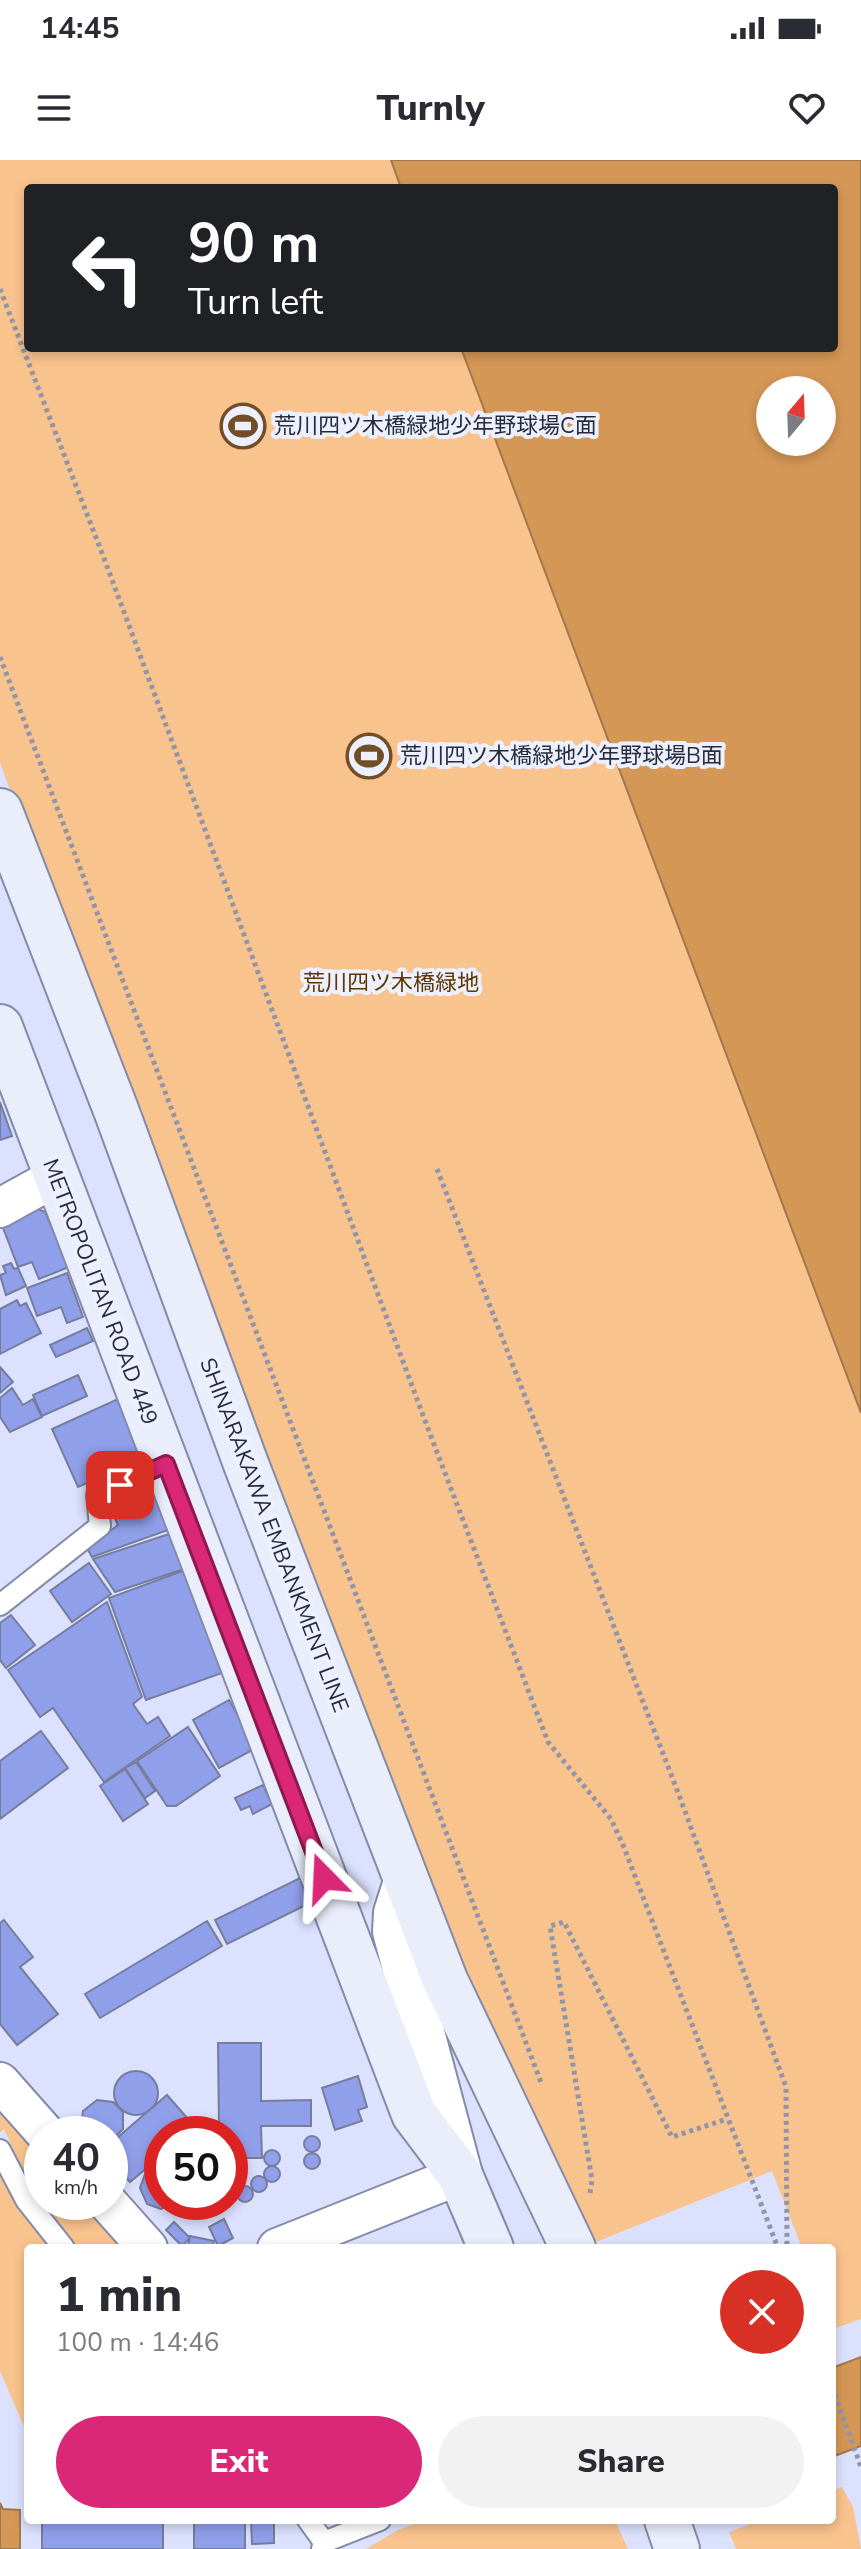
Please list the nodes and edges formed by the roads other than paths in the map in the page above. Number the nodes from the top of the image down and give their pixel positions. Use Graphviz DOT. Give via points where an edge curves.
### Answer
graph roads {
  1 [pos="0,811"];
  2 [pos="0,1027"];
  3 [pos="56,1177"];
  4 [pos="0,1208"];
  5 [pos="166,1464"];
  6 [pos="0,1605"];
  7 [pos="406,1882"];
  8 [pos="0,2082"];
  9 [pos="30,2116"];
  10 [pos="0,2150"];
  11 [pos="460,2175"];
  12 [pos="123,2220"];
  13 [pos="61,2244"];
  14 [pos="144,2244"];
  15 [pos="287,2244"];
  16 [pos="489,2244"];
  17 [pos="571,2244"];
  18 [pos="310,2524"];
  19 [pos="371,2524"];
  20 [pos="668,2524"];
  21 [pos="323,2546"];
  22 [pos="677,2549"];
  1 -- 7 [label="main road, SHINARAKAWA EMBANKMENT LINE"];
  2 -- 3 [label="main road, METROPOLITAN ROAD 449"];
  3 -- 4 [label="street"];
  3 -- 5 [label="main road, METROPOLITAN ROAD 449"];
  5 -- 6 [label="lane" via="97,1495 100,1526"];
  5 -- 11 [label="main road, METROPOLITAN ROAD 449" via="414,2114"];
  7 -- 11 [label="street" via="395,1931"];
  7 -- 17 [label="main road, SHINARAKAWA EMBANKMENT LINE" via="445,1980"];
  8 -- 9 [label="street"];
  10 -- 13 [label="lane" via="26,2200"];
  11 -- 15 [label="street"];
  11 -- 16 [label="main road, METROPOLITAN ROAD 449"];
  12 -- 14 [label="street"];
  18 -- 21 [label="lane"];
  19 -- 21 [label="lane"];
  20 -- 22 [label="main road"];
}
